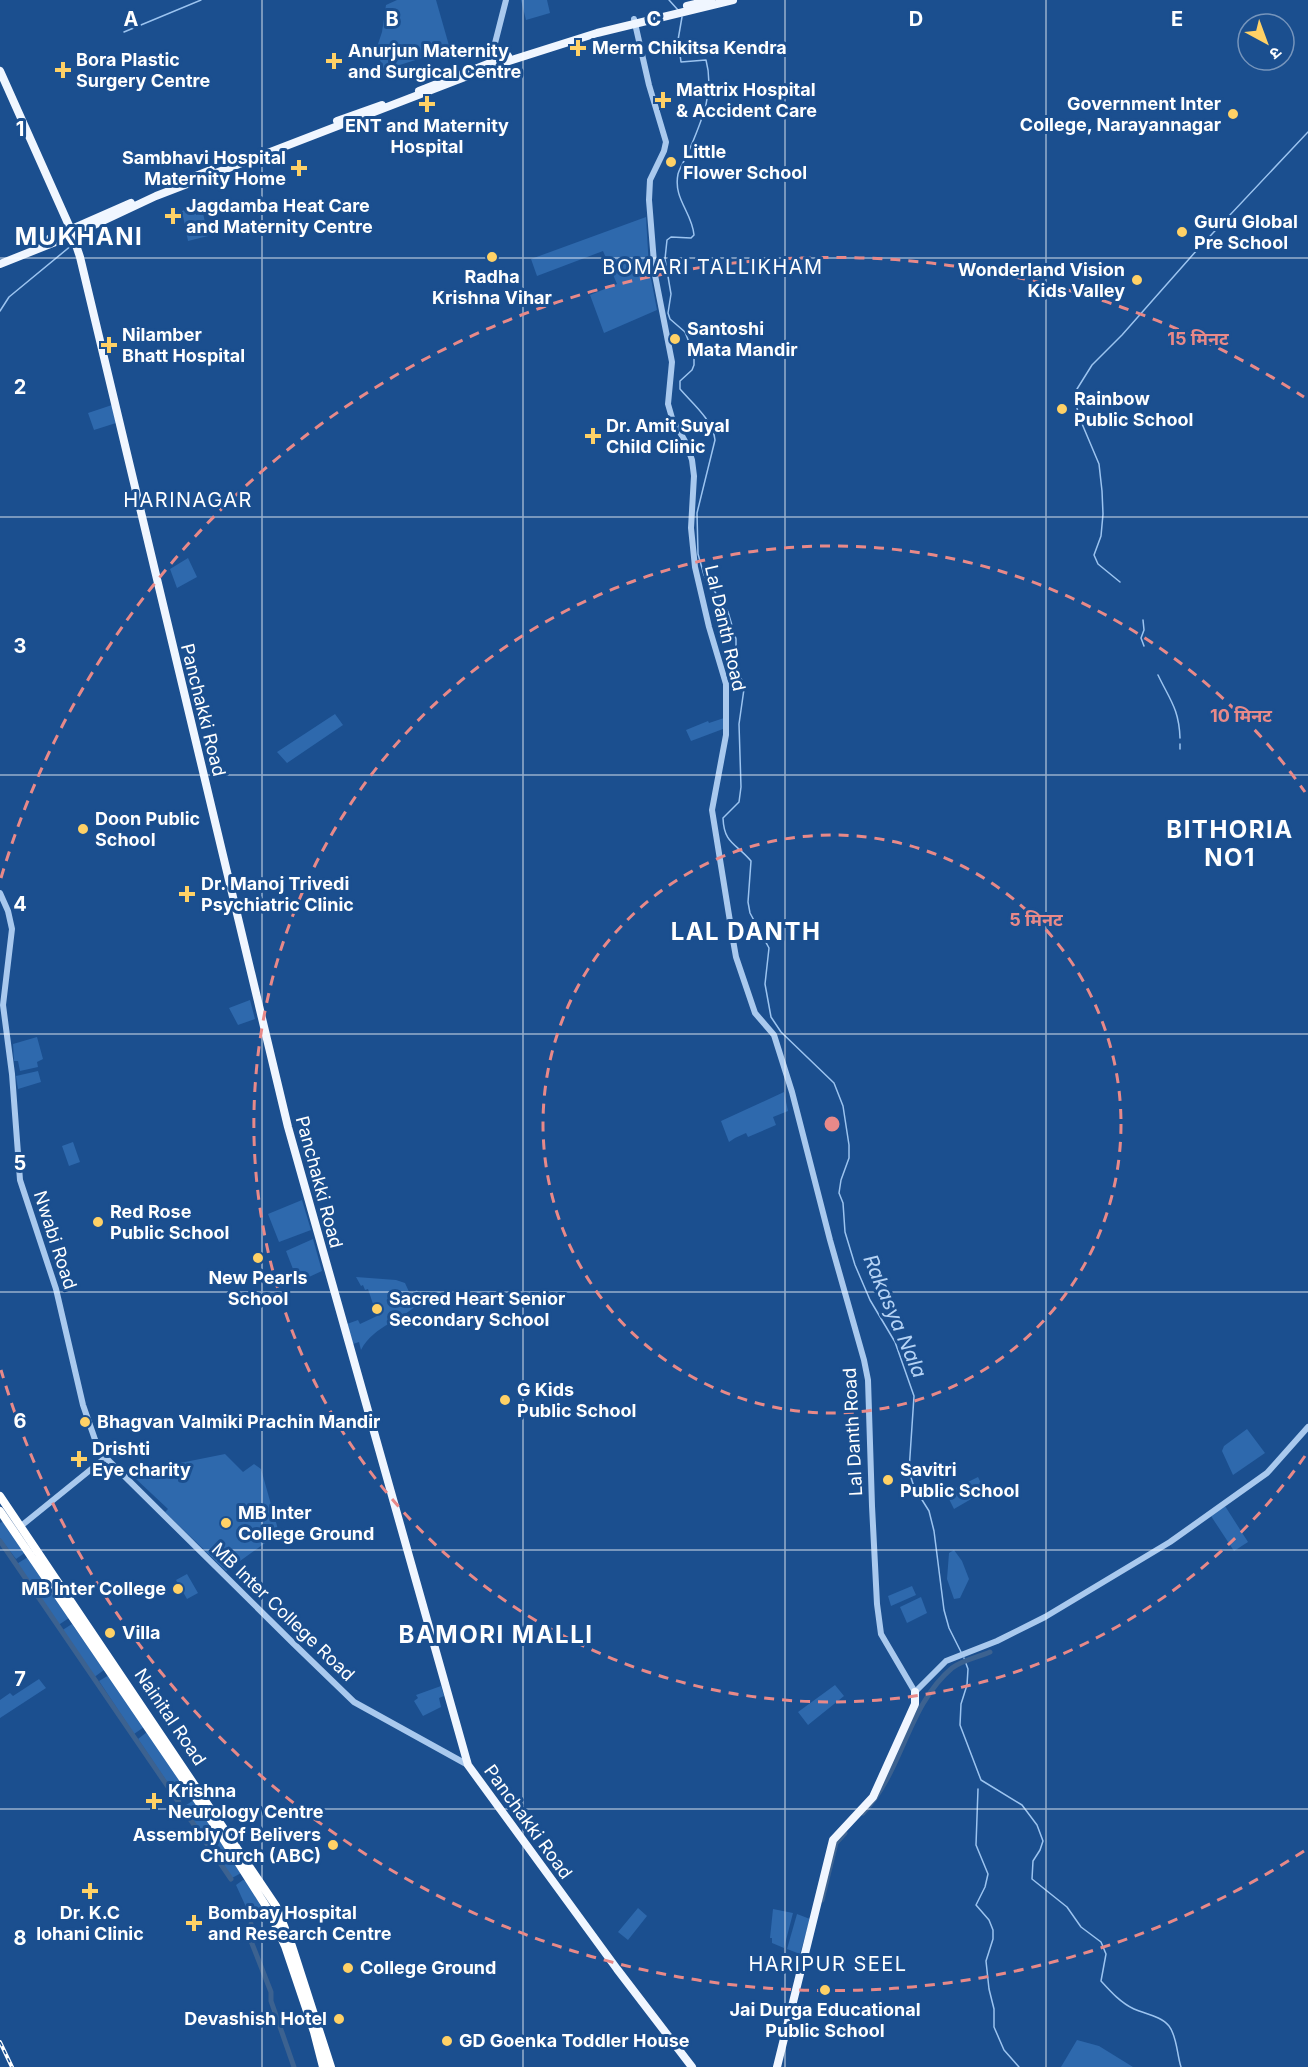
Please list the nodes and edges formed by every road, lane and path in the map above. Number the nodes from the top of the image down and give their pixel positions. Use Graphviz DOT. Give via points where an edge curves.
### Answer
graph roads {
  1 [pos="506,0"];
  2 [pos="711,0"];
  3 [pos="732,0"];
  4 [pos="675,11"];
  5 [pos="635,21"];
  6 [pos="496,63"];
  7 [pos="0,71"];
  8 [pos="72,232"];
  9 [pos="0,262"];
  10 [pos="0,893"];
  11 [pos="1308,1427"];
  12 [pos="99,1451"];
  13 [pos="105,1458"];
  14 [pos="0,1496"];
  15 [pos="0,1511"];
  16 [pos="21,1526"];
  17 [pos="112,1668"];
  18 [pos="915,1692"];
  19 [pos="468,1765"];
  20 [pos="272,1909"];
  21 [pos="323,2067"];
  22 [pos="331,2067"];
  23 [pos="692,2067"];
  24 [pos="777,2067"];
  1 -- 6 [label="street" via="493,51"];
  2 -- 4 [label="main road"];
  3 -- 4 [label="main road"];
  4 -- 5 [label="main road"];
  5 -- 6 [label="main road" via="557,39"];
  5 -- 18 [label="street, Lal Danth Road" via="666,142 650,180 649,200 655,275 672,362 668,404 692,460 694,567 726,684 726,735 712,810 730,923 736,957 755,1013 774,1035 792,1092 864,1360 881,1634"];
  6 -- 8 [label="main road" via="172,188"];
  7 -- 8 [label="main road, Panchakki Road"];
  8 -- 9 [label="main road"];
  8 -- 19 [label="main road, Panchakki Road" via="287,1124"];
  10 -- 12 [label="street, Nwabi Road" via="12,929 3,1005 20,1180 56,1289 83,1405"];
  11 -- 18 [label="street" via="1267,1473 1165,1545 1045,1617 946,1661"];
  12 -- 13 [label="street, MB Inter College Road"];
  13 -- 16 [label="street"];
  13 -- 19 [label="street, MB Inter College Road" via="354,1702"];
  14 -- 16 [label="highway, Nainital Road"];
  15 -- 17 [label="highway, Nainital Road"];
  16 -- 17 [label="highway, Nainital Road"];
  17 -- 20 [label="highway, Nainital Road"];
  18 -- 24 [label="main road" via="915,1704 873,1797 833,1840"];
  19 -- 23 [label="main road, Panchakki Road"];
  20 -- 21 [label="highway, Nainital Road"];
  20 -- 22 [label="highway, Nainital Road" via="292,1946"];
}
